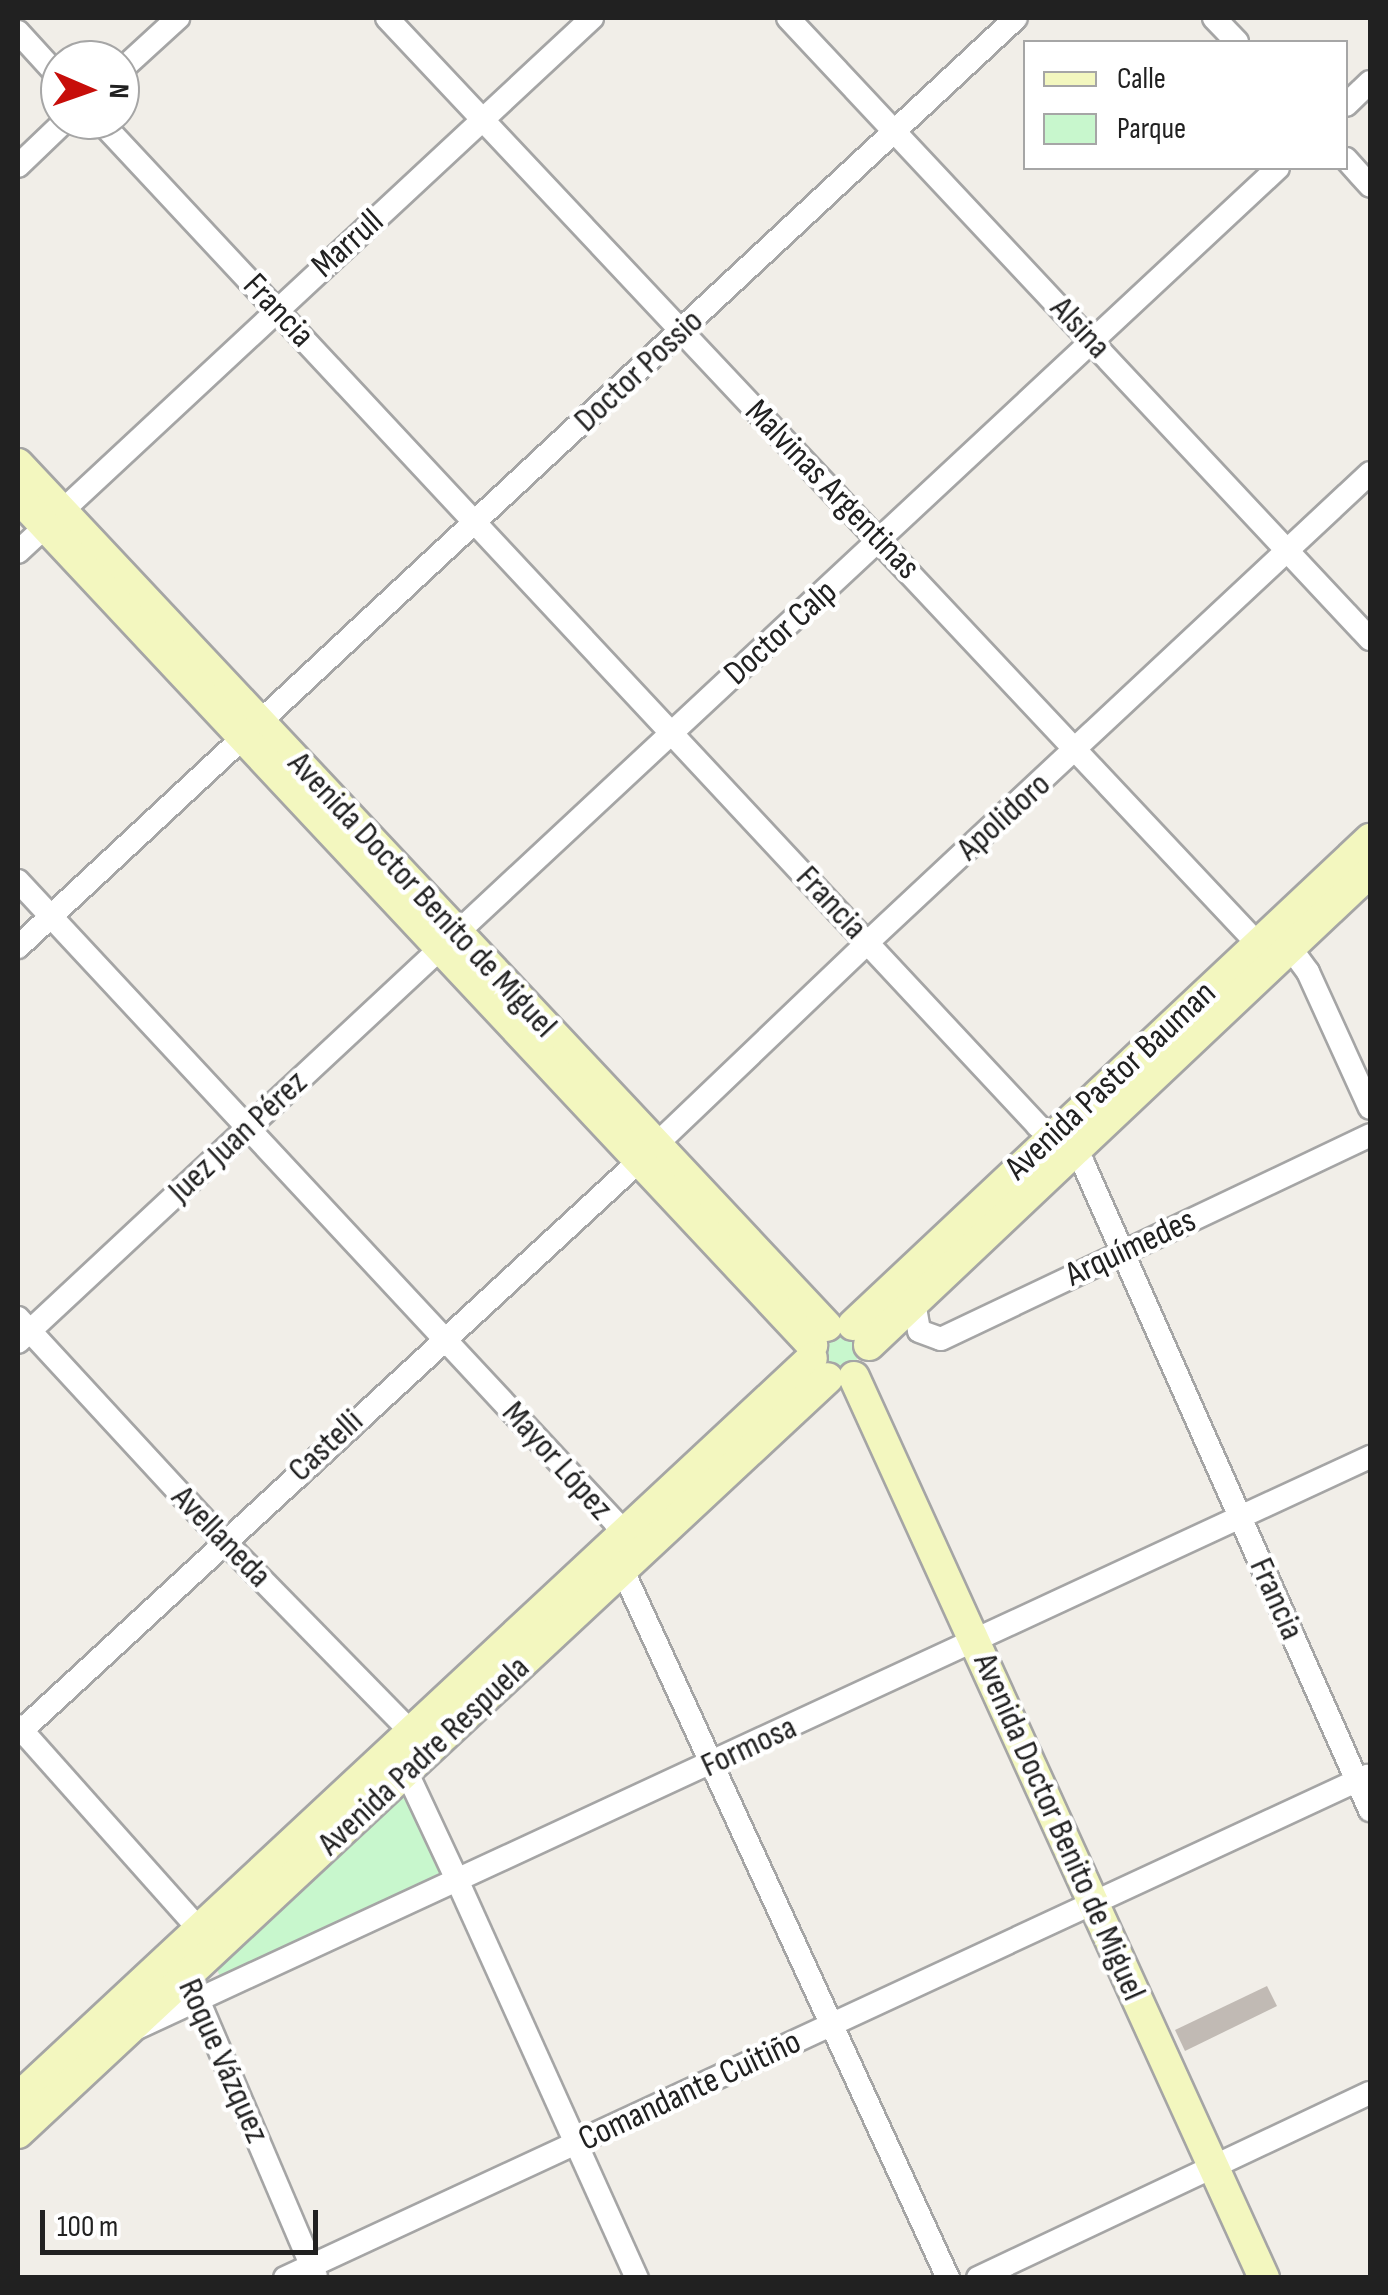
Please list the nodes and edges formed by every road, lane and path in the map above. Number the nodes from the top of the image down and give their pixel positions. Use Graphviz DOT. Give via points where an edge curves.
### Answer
graph roads {
  1 [pos="178,18"];
  2 [pos="388,18"];
  3 [pos="592,18"];
  4 [pos="788,18"];
  5 [pos="1016,18"];
  6 [pos="1214,18"];
  7 [pos="18,32"];
  8 [pos="1235,40"];
  9 [pos="140,52"];
  10 [pos="40,56"];
  11 [pos="1370,82"];
  12 [pos="1348,103"];
  13 [pos="484,120"];
  14 [pos="894,131"];
  15 [pos="45,140"];
  16 [pos="119,140"];
  17 [pos="1348,161"];
  18 [pos="18,166"];
  19 [pos="1276,170"];
  20 [pos="1370,186"];
  21 [pos="276,310"];
  22 [pos="681,333"];
  23 [pos="1092,341"];
  24 [pos="18,464"];
  25 [pos="1370,473"];
  26 [pos="18,497"];
  27 [pos="53,519"];
  28 [pos="475,522"];
  29 [pos="882,540"];
  30 [pos="1288,550"];
  31 [pos="18,552"];
  32 [pos="1370,639"];
  33 [pos="250,728"];
  34 [pos="672,732"];
  35 [pos="1076,752"];
  36 [pos="1370,839"];
  37 [pos="1370,872"];
  38 [pos="18,882"];
  39 [pos="50,916"];
  40 [pos="449,941"];
  41 [pos="868,942"];
  42 [pos="1274,945"];
  43 [pos="18,947"];
  44 [pos="1370,1108"];
  45 [pos="248,1128"];
  46 [pos="1370,1135"];
  47 [pos="1062,1143"];
  48 [pos="646,1154"];
  49 [pos="1122,1252"];
  50 [pos="914,1302"];
  51 [pos="21,1330"];
  52 [pos="443,1337"];
  53 [pos="836,1351"];
  54 [pos="1370,1457"];
  55 [pos="1240,1518"];
  56 [pos="622,1537"];
  57 [pos="224,1541"];
  58 [pos="623,1570"];
  59 [pos="975,1642"];
  60 [pos="19,1730"];
  61 [pos="421,1742"];
  62 [pos="398,1764"];
  63 [pos="714,1764"];
  64 [pos="1364,1778"];
  65 [pos="1370,1810"];
  66 [pos="458,1882"];
  67 [pos="1094,1903"];
  68 [pos="209,1939"];
  69 [pos="187,1978"];
  70 [pos="834,2026"];
  71 [pos="1370,2094"];
  72 [pos="18,2098"];
  73 [pos="18,2133"];
  74 [pos="576,2143"];
  75 [pos="1214,2169"];
  76 [pos="314,2271"];
  77 [pos="285,2278"];
  78 [pos="637,2278"];
  79 [pos="948,2278"];
  80 [pos="978,2278"];
  81 [pos="1264,2278"];
  1 -- 9 [label="street"];
  2 -- 13 [label="street, Malvinas Argentinas"];
  3 -- 13 [label="street, Marrull"];
  4 -- 14 [label="street, Alsina"];
  5 -- 14 [label="street, Doctor Possio"];
  6 -- 8 [label="street"];
  7 -- 10 [label="street"];
  11 -- 12 [label="street"];
  13 -- 21 [label="street, Marrull"];
  13 -- 22 [label="street, Malvinas Argentinas"];
  14 -- 22 [label="street, Doctor Possio"];
  14 -- 23 [label="street, Alsina"];
  15 -- 18 [label="street"];
  16 -- 21 [label="street, Francia"];
  17 -- 20 [label="street"];
  19 -- 23 [label="street, Doctor Calp"];
  21 -- 27 [label="street, Marrull"];
  21 -- 28 [label="street, Francia"];
  22 -- 28 [label="street, Doctor Possio"];
  22 -- 29 [label="street, Malvinas Argentinas"];
  23 -- 29 [label="street, Doctor Calp"];
  23 -- 30 [label="street, Alsina"];
  24 -- 27 [label="main road, Avenida Doctor Benito de Miguel"];
  25 -- 30 [label="street, Apolidoro"];
  26 -- 27 [label="main road, Avenida Doctor Benito de Miguel"];
  27 -- 31 [label="street, Marrull"];
  27 -- 33 [label="main road, Avenida Doctor Benito de Miguel"];
  28 -- 33 [label="street, Doctor Possio"];
  28 -- 34 [label="street, Francia"];
  29 -- 34 [label="street, Doctor Calp"];
  29 -- 35 [label="street, Malvinas Argentinas"];
  30 -- 32 [label="street, Alsina"];
  30 -- 35 [label="street, Apolidoro"];
  33 -- 39 [label="street, Doctor Possio"];
  33 -- 40 [label="main road, Avenida Doctor Benito de Miguel"];
  34 -- 40 [label="street, Doctor Calp"];
  34 -- 41 [label="street, Francia"];
  35 -- 41 [label="street, Apolidoro"];
  35 -- 42 [label="street, Malvinas Argentinas"];
  36 -- 42 [label="main road, Avenida Pastor Bauman"];
  37 -- 42 [label="main road, Avenida Pastor Bauman"];
  38 -- 39 [label="street, Mayor López"];
  39 -- 43 [label="street, Doctor Possio"];
  39 -- 45 [label="street, Mayor López"];
  40 -- 45 [label="street, Juez Juan Pérez"];
  40 -- 48 [label="main road, Avenida Doctor Benito de Miguel"];
  41 -- 47 [label="street, Francia"];
  41 -- 48 [label="street, Apolidoro"];
  42 -- 44 [label="street, Malvinas Argentinas"];
  42 -- 47 [label="main road, Avenida Pastor Bauman"];
  45 -- 51 [label="street, Juez Juan Pérez"];
  45 -- 52 [label="street, Mayor López"];
  46 -- 49 [label="street, Arquímedes"];
  47 -- 49 [label="street, Francia" via="1083,1163"];
  47 -- 50 [label="main road, Avenida Pastor Bauman"];
  47 -- 53 [label="main road, Avenida Pastor Bauman"];
  48 -- 52 [label="street, Castelli"];
  48 -- 53 [label="main road, Avenida Doctor Benito de Miguel"];
  49 -- 50 [label="street, Arquímedes" via="940,1339 919,1332"];
  49 -- 55 [label="street, Francia"];
  50 -- 53 [label="main road, Avenida Pastor Bauman"];
  51 -- 57 [label="street, Avellaneda"];
  52 -- 56 [label="street, Mayor López"];
  52 -- 57 [label="street, Castelli"];
  53 -- 56 [label="main road, Avenida Padre Respuela"];
  53 -- 58 [label="main road, Avenida Padre Respuela"];
  53 -- 59 [label="main road, Avenida Doctor Benito de Miguel"];
  54 -- 55 [label="street, Formosa"];
  55 -- 59 [label="street, Formosa"];
  55 -- 64 [label="street, Francia"];
  56 -- 58 [label="street, Mayor López"];
  56 -- 61 [label="main road, Avenida Padre Respuela"];
  57 -- 60 [label="street, Castelli"];
  57 -- 61 [label="street, Avellaneda"];
  58 -- 61 [label="main road, Avenida Padre Respuela"];
  58 -- 63 [label="street, Mayor López"];
  59 -- 63 [label="street, Formosa"];
  59 -- 67 [label="main road, Avenida Doctor Benito de Miguel"];
  60 -- 68 [label="street, Roque Vázquez"];
  61 -- 62 [label="main road, Avenida Padre Respuela"];
  62 -- 66 [label="street"];
  62 -- 68 [label="main road, Avenida Padre Respuela"];
  63 -- 66 [label="street, Formosa"];
  63 -- 70 [label="street, Mayor López"];
  64 -- 65 [label="street, Francia"];
  64 -- 67 [label="street, Comandante Cuitiño"];
  66 -- 69 [label="street, Formosa"];
  66 -- 74 [label="street"];
  67 -- 70 [label="street, Comandante Cuitiño"];
  67 -- 75 [label="main road, Avenida Doctor Benito de Miguel"];
  68 -- 69 [label="main road, Avenida Padre Respuela"];
  69 -- 72 [label="main road, Avenida Padre Respuela"];
  69 -- 73 [label="main road, Avenida Padre Respuela"];
  69 -- 76 [label="street, Roque Vázquez"];
  70 -- 74 [label="street, Comandante Cuitiño"];
  70 -- 79 [label="street, Mayor López"];
  71 -- 75 [label="street"];
  74 -- 76 [label="street, Comandante Cuitiño"];
  74 -- 78 [label="street"];
  75 -- 80 [label="street"];
  75 -- 81 [label="main road, Avenida Doctor Benito de Miguel"];
  76 -- 77 [label="street, Comandante Cuitiño"];
}
